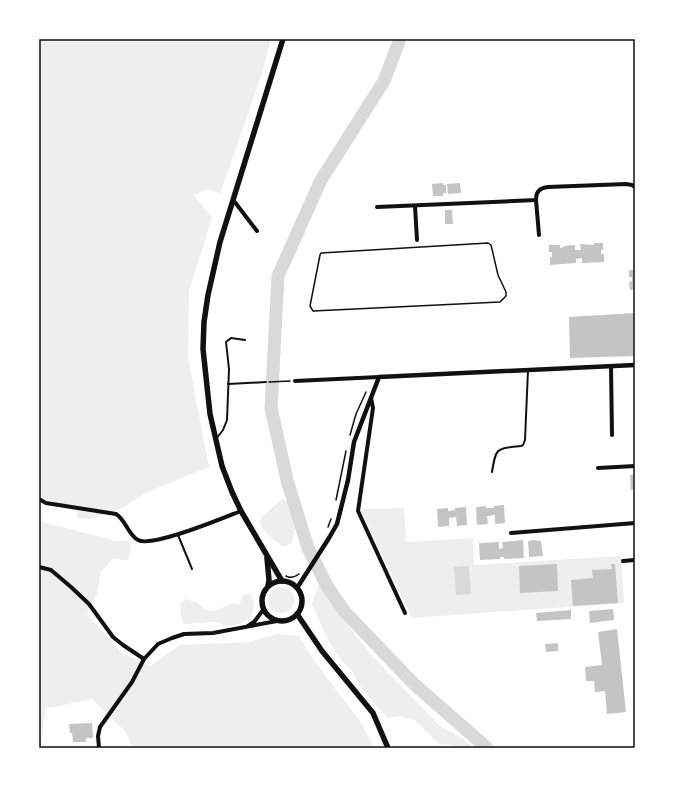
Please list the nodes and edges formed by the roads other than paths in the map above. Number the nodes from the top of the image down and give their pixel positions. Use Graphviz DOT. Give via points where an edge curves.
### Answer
graph roads {
  1 [pos="282,39"];
  2 [pos="635,187"];
  3 [pos="536,200"];
  4 [pos="234,201"];
  5 [pos="415,206"];
  6 [pos="377,207"];
  7 [pos="256,231"];
  8 [pos="539,235"];
  9 [pos="417,240"];
  10 [pos="245,340"];
  11 [pos="635,365"];
  12 [pos="611,366"];
  13 [pos="528,370"];
  14 [pos="379,377"];
  15 [pos="295,381"];
  16 [pos="266,382"];
  17 [pos="228,384"];
  18 [pos="371,398"];
  19 [pos="612,435"];
  20 [pos="215,440"];
  21 [pos="635,466"];
  22 [pos="598,468"];
  23 [pos="492,472"];
  24 [pos="39,499"];
  25 [pos="241,511"];
  26 [pos="635,524"];
  27 [pos="511,533"];
  28 [pos="178,534"];
  29 [pos="267,556"];
  30 [pos="635,560"];
  31 [pos="623,561"];
  32 [pos="39,567"];
  33 [pos="192,569"];
  34 [pos="282,581"];
  35 [pos="268,586"];
  36 [pos="297,588"];
  37 [pos="263,610"];
  38 [pos="405,613"];
  39 [pos="297,614"];
  40 [pos="277,621"];
  41 [pos="246,627"];
  42 [pos="144,658"];
  43 [pos="100,748"];
  44 [pos="388,748"];
  1 -- 4 [label="main road"];
  2 -- 3 [label="street" via="626,184 548,187 538,190"];
  3 -- 5 [label="street"];
  3 -- 8 [label="street"];
  4 -- 7 [label="street"];
  4 -- 20 [label="main road" via="220,242 204,322 206,387"];
  5 -- 6 [label="street"];
  5 -- 9 [label="street"];
  10 -- 17 [label="lane" via="231,338 226,342"];
  11 -- 12 [label="street"];
  12 -- 13 [label="street"];
  12 -- 19 [label="street"];
  13 -- 14 [label="street"];
  13 -- 23 [label="lane" via="526,440 524,445 500,449 495,454"];
  14 -- 15 [label="street"];
  14 -- 18 [label="street"];
  16 -- 17 [label="lane"];
  17 -- 20 [label="lane" via="227,420"];
  18 -- 36 [label="street" via="354,442 340,513 329,538"];
  18 -- 38 [label="street" via="373,408 358,510"];
  20 -- 25 [label="main road" via="222,466"];
  21 -- 22 [label="street"];
  24 -- 28 [label="street" via="46,503 119,516 138,541 151,542"];
  25 -- 28 [label="street"];
  25 -- 29 [label="main road"];
  26 -- 27 [label="street"];
  28 -- 33 [label="lane"];
  29 -- 34 [label="main road"];
  29 -- 35 [label="main road"];
  30 -- 31 [label="street"];
  32 -- 42 [label="street" via="51,570 71,587 89,604 113,637"];
  34 -- 35 [label="main road"];
  34 -- 36 [label="main road"];
  35 -- 37 [label="main road" via="262,596"];
  36 -- 39 [label="main road" via="302,604"];
  37 -- 40 [label="main road"];
  37 -- 41 [label="street" via="254,622"];
  39 -- 40 [label="main road" via="288,621"];
  39 -- 44 [label="main road" via="322,651 373,713"];
  40 -- 41 [label="street"];
  41 -- 42 [label="street" via="213,633 184,634 158,644"];
  42 -- 43 [label="street" via="132,682 100,727"];
}
